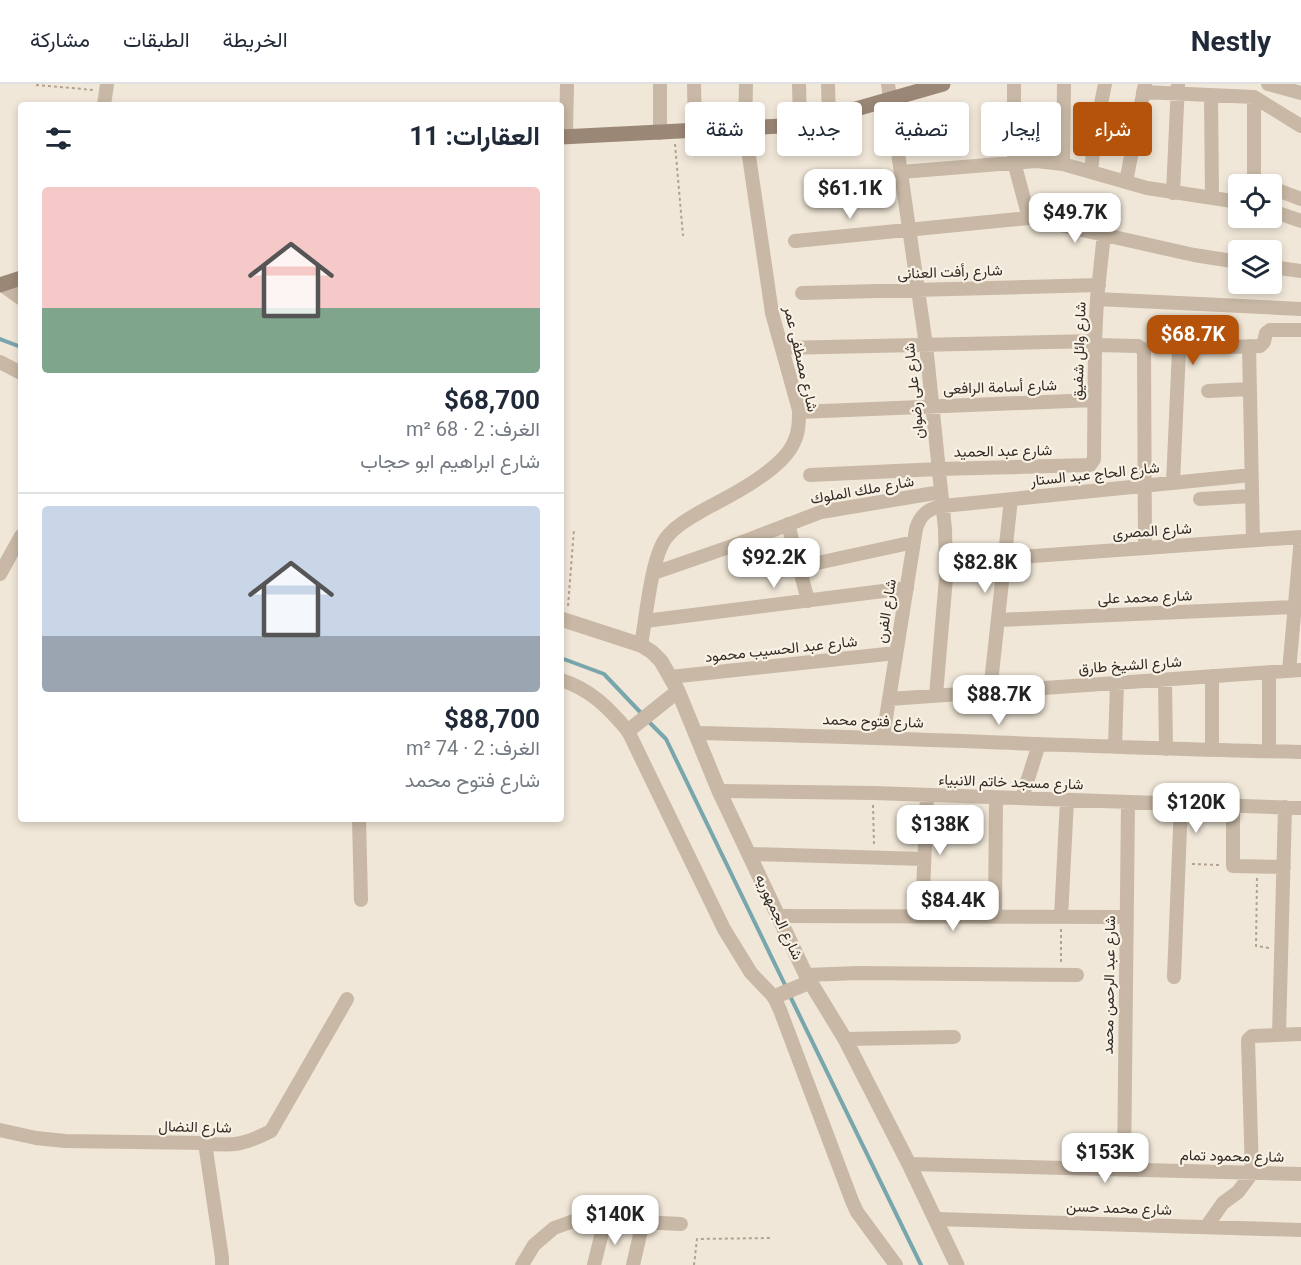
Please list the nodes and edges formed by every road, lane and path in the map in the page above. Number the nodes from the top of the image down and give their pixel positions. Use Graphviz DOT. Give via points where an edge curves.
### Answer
graph roads {
  1 [pos="567,84"];
  2 [pos="660,84"];
  3 [pos="694,84"];
  4 [pos="746,84"];
  5 [pos="799,84"];
  6 [pos="828,84"];
  7 [pos="944,84"];
  8 [pos="1014,84"];
  9 [pos="1064,84"];
  10 [pos="1105,84"];
  11 [pos="1269,84"];
  12 [pos="36,85"];
  13 [pos="1144,88"];
  14 [pos="1178,89"];
  15 [pos="889,92"];
  16 [pos="105,93"];
  17 [pos="1245,93"];
  18 [pos="1301,93"];
  19 [pos="1211,95"];
  20 [pos="694,102"];
  21 [pos="746,102"];
  22 [pos="799,102"];
  23 [pos="829,102"];
  24 [pos="862,103"];
  25 [pos="564,124"];
  26 [pos="1301,126"];
  27 [pos="685,131"];
  28 [pos="667,132"];
  29 [pos="564,137"];
  30 [pos="749,156"];
  31 [pos="1014,162"];
  32 [pos="1063,164"];
  33 [pos="901,172"];
  34 [pos="1091,172"];
  35 [pos="1254,174"];
  36 [pos="1126,182"];
  37 [pos="1282,192"];
  38 [pos="1173,193"];
  39 [pos="1212,198"];
  40 [pos="1301,199"];
  41 [pos="1228,200"];
  42 [pos="1282,214"];
  43 [pos="1029,218"];
  44 [pos="1301,221"];
  45 [pos="909,230"];
  46 [pos="1104,234"];
  47 [pos="683,236"];
  48 [pos="795,241"];
  49 [pos="1228,260"];
  50 [pos="1282,268"];
  51 [pos="1301,271"];
  52 [pos="18,279"];
  53 [pos="2,285"];
  54 [pos="1099,285"];
  55 [pos="917,289"];
  56 [pos="802,293"];
  57 [pos="18,296"];
  58 [pos="1097,299"];
  59 [pos="1301,309"];
  60 [pos="1301,330"];
  61 [pos="1095,343"];
  62 [pos="926,345"];
  63 [pos="1249,346"];
  64 [pos="782,348"];
  65 [pos="0,362"];
  66 [pos="18,371"];
  67 [pos="1250,389"];
  68 [pos="1208,391"];
  69 [pos="1094,400"];
  70 [pos="932,407"];
  71 [pos="799,412"];
  72 [pos="1088,467"];
  73 [pos="939,469"];
  74 [pos="810,475"];
  75 [pos="1251,475"];
  76 [pos="1173,483"];
  77 [pos="1145,486"];
  78 [pos="1252,496"];
  79 [pos="942,499"];
  80 [pos="1011,499"];
  81 [pos="1200,499"];
  82 [pos="789,524"];
  83 [pos="574,529"];
  84 [pos="1301,537"];
  85 [pos="1253,540"];
  86 [pos="18,541"];
  87 [pos="914,542"];
  88 [pos="1145,548"];
  89 [pos="1005,558"];
  90 [pos="799,567"];
  91 [pos="0,573"];
  92 [pos="654,573"];
  93 [pos="907,588"];
  94 [pos="808,601"];
  95 [pos="1295,607"];
  96 [pos="564,620"];
  97 [pos="998,620"];
  98 [pos="645,621"];
  99 [pos="641,645"];
  100 [pos="896,653"];
  101 [pos="1295,670"];
  102 [pos="1269,672"];
  103 [pos="1212,676"];
  104 [pos="670,677"];
  105 [pos="1165,680"];
  106 [pos="564,681"];
  107 [pos="1117,683"];
  108 [pos="678,692"];
  109 [pos="990,692"];
  110 [pos="936,696"];
  111 [pos="889,699"];
  112 [pos="633,727"];
  113 [pos="696,733"];
  114 [pos="883,737"];
  115 [pos="1039,744"];
  116 [pos="1115,747"];
  117 [pos="1166,749"];
  118 [pos="1212,750"];
  119 [pos="1269,752"];
  120 [pos="1301,752"];
  121 [pos="719,791"];
  122 [pos="874,793"];
  123 [pos="927,795"];
  124 [pos="996,798"];
  125 [pos="1022,798"];
  126 [pos="1068,800"];
  127 [pos="1128,802"];
  128 [pos="1181,804"];
  129 [pos="1233,806"];
  130 [pos="1285,807"];
  131 [pos="1301,808"];
  132 [pos="359,822"];
  133 [pos="750,854"];
  134 [pos="874,857"];
  135 [pos="924,859"];
  136 [pos="1180,863"];
  137 [pos="1233,866"];
  138 [pos="1284,867"];
  139 [pos="1257,868"];
  140 [pos="361,900"];
  141 [pos="779,916"];
  142 [pos="922,916"];
  143 [pos="995,916"];
  144 [pos="1061,917"];
  145 [pos="1127,917"];
  146 [pos="1281,950"];
  147 [pos="1061,975"];
  148 [pos="1077,975"];
  149 [pos="1174,978"];
  150 [pos="806,981"];
  151 [pos="778,996"];
  152 [pos="347,999"];
  153 [pos="1279,1034"];
  154 [pos="1301,1034"];
  155 [pos="954,1037"];
  156 [pos="845,1039"];
  157 [pos="0,1130"];
  158 [pos="205,1143"];
  159 [pos="909,1164"];
  160 [pos="1124,1169"];
  161 [pos="1252,1173"];
  162 [pos="1301,1174"];
  163 [pos="936,1219"];
  164 [pos="605,1220"];
  165 [pos="643,1222"];
  166 [pos="681,1224"];
  167 [pos="1206,1227"];
  168 [pos="1301,1230"];
  169 [pos="772,1238"];
  170 [pos="222,1265"];
  171 [pos="522,1265"];
  172 [pos="594,1265"];
  173 [pos="633,1265"];
  174 [pos="694,1265"];
  175 [pos="896,1265"];
  176 [pos="957,1265"];
  1 -- 25 [label="street"];
  2 -- 28 [label="street"];
  3 -- 20 [label="street"];
  4 -- 21 [label="street, شارع مصطفى عمر"];
  5 -- 22 [label="street"];
  6 -- 23 [label="street"];
  7 -- 15 [label="main road"];
  8 -- 31 [label="street"];
  9 -- 32 [label="street"];
  10 -- 34 [label="street"];
  11 -- 18 [label="street"];
  12 -- 16 [label="path"];
  13 -- 14 [label="street"];
  13 -- 36 [label="street"];
  14 -- 19 [label="street"];
  14 -- 38 [label="street"];
  15 -- 24 [label="main road"];
  15 -- 33 [label="street, شارع على رضوان"];
  17 -- 19 [label="street"];
  17 -- 26 [label="street"];
  17 -- 35 [label="street"];
  19 -- 39 [label="street"];
  27 -- 28 [label="main road"];
  28 -- 29 [label="main road"];
  28 -- 47 [label="path"];
  30 -- 64 [label="street, شارع مصطفى عمر" via="772,313"];
  31 -- 32 [label="street"];
  31 -- 33 [label="street"];
  31 -- 43 [label="street"];
  32 -- 34 [label="street"];
  33 -- 45 [label="street, شارع على رضوان"];
  34 -- 36 [label="street"];
  36 -- 38 [label="street"];
  37 -- 40 [label="street"];
  38 -- 39 [label="street"];
  39 -- 41 [label="street"];
  42 -- 44 [label="street"];
  43 -- 45 [label="street"];
  43 -- 46 [label="street"];
  45 -- 48 [label="street"];
  45 -- 55 [label="street, شارع على رضوان"];
  46 -- 49 [label="street"];
  46 -- 54 [label="street, شارع وائل شفيق"];
  50 -- 51 [label="street"];
  52 -- 53 [label="main road"];
  53 -- 57 [label="street"];
  54 -- 55 [label="street, شارع رأفت العنانى"];
  54 -- 58 [label="street, شارع وائل شفيق"];
  55 -- 56 [label="street, شارع رأفت العنانى"];
  55 -- 62 [label="street, شارع على رضوان"];
  58 -- 59 [label="street"];
  58 -- 61 [label="street, شارع وائل شفيق"];
  60 -- 63 [label="street" via="1270,330 1260,346"];
  61 -- 62 [label="street"];
  61 -- 69 [label="street, شارع وائل شفيق"];
  61 -- 77 [label="street" via="1138,346 1144,350"];
  62 -- 64 [label="street"];
  62 -- 70 [label="street, شارع على رضوان"];
  63 -- 67 [label="street"];
  63 -- 76 [label="street" via="1179,350"];
  64 -- 71 [label="street, شارع مصطفى عمر"];
  65 -- 66 [label="street"];
  67 -- 68 [label="street"];
  67 -- 75 [label="street"];
  69 -- 70 [label="street, شارع أسامة الرافعى"];
  69 -- 72 [label="street, شارع وائل شفيق" via="1094,459"];
  70 -- 71 [label="street, شارع أسامة الرافعى"];
  70 -- 73 [label="street, شارع على رضوان"];
  71 -- 92 [label="street, شارع مصطفى عمر" via="799,427 785,457 757,479 682,522 665,539"];
  72 -- 73 [label="street, شارع عبد الحميد"];
  73 -- 74 [label="street, شارع عبد الحميد"];
  73 -- 79 [label="street, شارع على رضوان"];
  75 -- 76 [label="street, شارع الحاج عبد الستار"];
  75 -- 78 [label="street"];
  76 -- 77 [label="street, شارع الحاج عبد الستار"];
  77 -- 80 [label="street, شارع الحاج عبد الستار"];
  77 -- 88 [label="street"];
  78 -- 81 [label="street"];
  78 -- 85 [label="street"];
  79 -- 80 [label="street, شارع الحاج عبد الستار"];
  79 -- 82 [label="street, شارع ملك الملوك" via="821,512"];
  79 -- 87 [label="street, شارع الفرن" via="922,515"];
  79 -- 110 [label="street, شارع على رضوان" via="946,578"];
  80 -- 89 [label="street"];
  82 -- 90 [label="street"];
  82 -- 92 [label="street, شارع ملك الملوك"];
  83 -- 96 [label="path"];
  84 -- 85 [label="street, شارع المصرى"];
  84 -- 95 [label="street"];
  85 -- 88 [label="street, شارع المصرى"];
  86 -- 91 [label="street"];
  87 -- 90 [label="street"];
  87 -- 93 [label="street, شارع الفرن"];
  88 -- 89 [label="street, شارع المصرى"];
  89 -- 97 [label="street"];
  90 -- 94 [label="street"];
  92 -- 98 [label="street, شارع مصطفى عمر"];
  93 -- 94 [label="street"];
  93 -- 100 [label="street, شارع الفرن"];
  94 -- 98 [label="street"];
  95 -- 97 [label="street, شارع محمد على"];
  95 -- 101 [label="street"];
  96 -- 99 [label="street, شارع الجمهوريه"];
  97 -- 109 [label="street"];
  98 -- 99 [label="street, شارع مصطفى عمر"];
  99 -- 104 [label="street, شارع الجمهوريه" via="661,661"];
  100 -- 104 [label="street, شارع عبد الحسيب محمود"];
  100 -- 111 [label="street, شارع الفرن"];
  101 -- 102 [label="street, شارع الشيخ طارق"];
  102 -- 103 [label="street, شارع الشيخ طارق"];
  102 -- 119 [label="street"];
  103 -- 105 [label="street, شارع الشيخ طارق"];
  103 -- 118 [label="street"];
  104 -- 108 [label="street, شارع الجمهوريه"];
  105 -- 107 [label="street, شارع الشيخ طارق"];
  105 -- 117 [label="street"];
  106 -- 112 [label="street" via="591,694"];
  107 -- 109 [label="street, شارع الشيخ طارق"];
  107 -- 116 [label="street"];
  108 -- 112 [label="street"];
  108 -- 113 [label="street, شارع الجمهوريه"];
  109 -- 110 [label="street, شارع الشيخ طارق"];
  110 -- 111 [label="street, شارع الشيخ طارق"];
  111 -- 114 [label="street, شارع الفرن"];
  112 -- 151 [label="street" via="724,929 751,973"];
  113 -- 114 [label="street, شارع فتوح محمد"];
  113 -- 121 [label="street, شارع الجمهوريه"];
  114 -- 115 [label="street, شارع فتوح محمد"];
  115 -- 116 [label="street, شارع فتوح محمد"];
  115 -- 125 [label="street"];
  116 -- 117 [label="street, شارع فتوح محمد"];
  117 -- 118 [label="street, شارع فتوح محمد"];
  118 -- 119 [label="street, شارع فتوح محمد"];
  119 -- 120 [label="street, شارع فتوح محمد"];
  121 -- 122 [label="street, شارع مسجد خاتم الانبياء"];
  121 -- 133 [label="street, شارع الجمهوريه"];
  122 -- 123 [label="street, شارع مسجد خاتم الانبياء"];
  122 -- 134 [label="path"];
  123 -- 124 [label="street, شارع مسجد خاتم الانبياء"];
  123 -- 135 [label="street"];
  124 -- 125 [label="street, شارع مسجد خاتم الانبياء"];
  124 -- 143 [label="street"];
  125 -- 126 [label="street, شارع مسجد خاتم الانبياء"];
  126 -- 127 [label="street, شارع مسجد خاتم الانبياء"];
  126 -- 144 [label="street"];
  127 -- 128 [label="street, شارع مسجد خاتم الانبياء"];
  127 -- 145 [label="street, شارع عبد الرحمن محمد"];
  128 -- 129 [label="street, شارع مسجد خاتم الانبياء"];
  128 -- 136 [label="street"];
  129 -- 130 [label="street, شارع مسجد خاتم الانبياء"];
  129 -- 137 [label="street"];
  130 -- 131 [label="street, شارع مسجد خاتم الانبياء"];
  130 -- 138 [label="street"];
  132 -- 140 [label="street"];
  133 -- 134 [label="street"];
  133 -- 141 [label="street, شارع الجمهوريه"];
  134 -- 135 [label="street"];
  135 -- 142 [label="street"];
  136 -- 137 [label="path"];
  136 -- 149 [label="street"];
  137 -- 139 [label="street"];
  138 -- 139 [label="street"];
  138 -- 146 [label="street"];
  139 -- 146 [label="path" via="1256,946"];
  141 -- 142 [label="street"];
  141 -- 150 [label="street, شارع الجمهوريه"];
  142 -- 143 [label="street"];
  143 -- 144 [label="street"];
  144 -- 145 [label="street"];
  144 -- 147 [label="path"];
  145 -- 160 [label="street, شارع عبد الرحمن محمد"];
  146 -- 153 [label="street"];
  147 -- 148 [label="street"];
  147 -- 150 [label="street" via="859,973"];
  150 -- 151 [label="street"];
  150 -- 156 [label="street, شارع الجمهوريه"];
  151 -- 175 [label="street" via="857,1212"];
  152 -- 158 [label="street, شارع النضال" via="271,1131 250,1142 228,1146"];
  153 -- 154 [label="street"];
  153 -- 161 [label="street" via="1252,1036 1248,1041"];
  155 -- 156 [label="street"];
  156 -- 159 [label="street, شارع الجمهوريه"];
  157 -- 158 [label="street, شارع النضال" via="55,1140"];
  158 -- 170 [label="street"];
  159 -- 160 [label="street, شارع محمود تمام"];
  159 -- 163 [label="street, شارع الجمهوريه"];
  160 -- 161 [label="street, شارع محمود تمام"];
  161 -- 162 [label="street, شارع محمود تمام"];
  161 -- 167 [label="street"];
  163 -- 167 [label="street, شارع محمد حسن"];
  163 -- 176 [label="street, شارع الجمهوريه"];
  164 -- 165 [label="street"];
  164 -- 171 [label="street" via="579,1220 554,1228 534,1245"];
  164 -- 172 [label="street"];
  165 -- 166 [label="street"];
  165 -- 173 [label="street"];
  167 -- 168 [label="street, شارع محمد حسن"];
  169 -- 174 [label="path" via="697,1239"];
}
